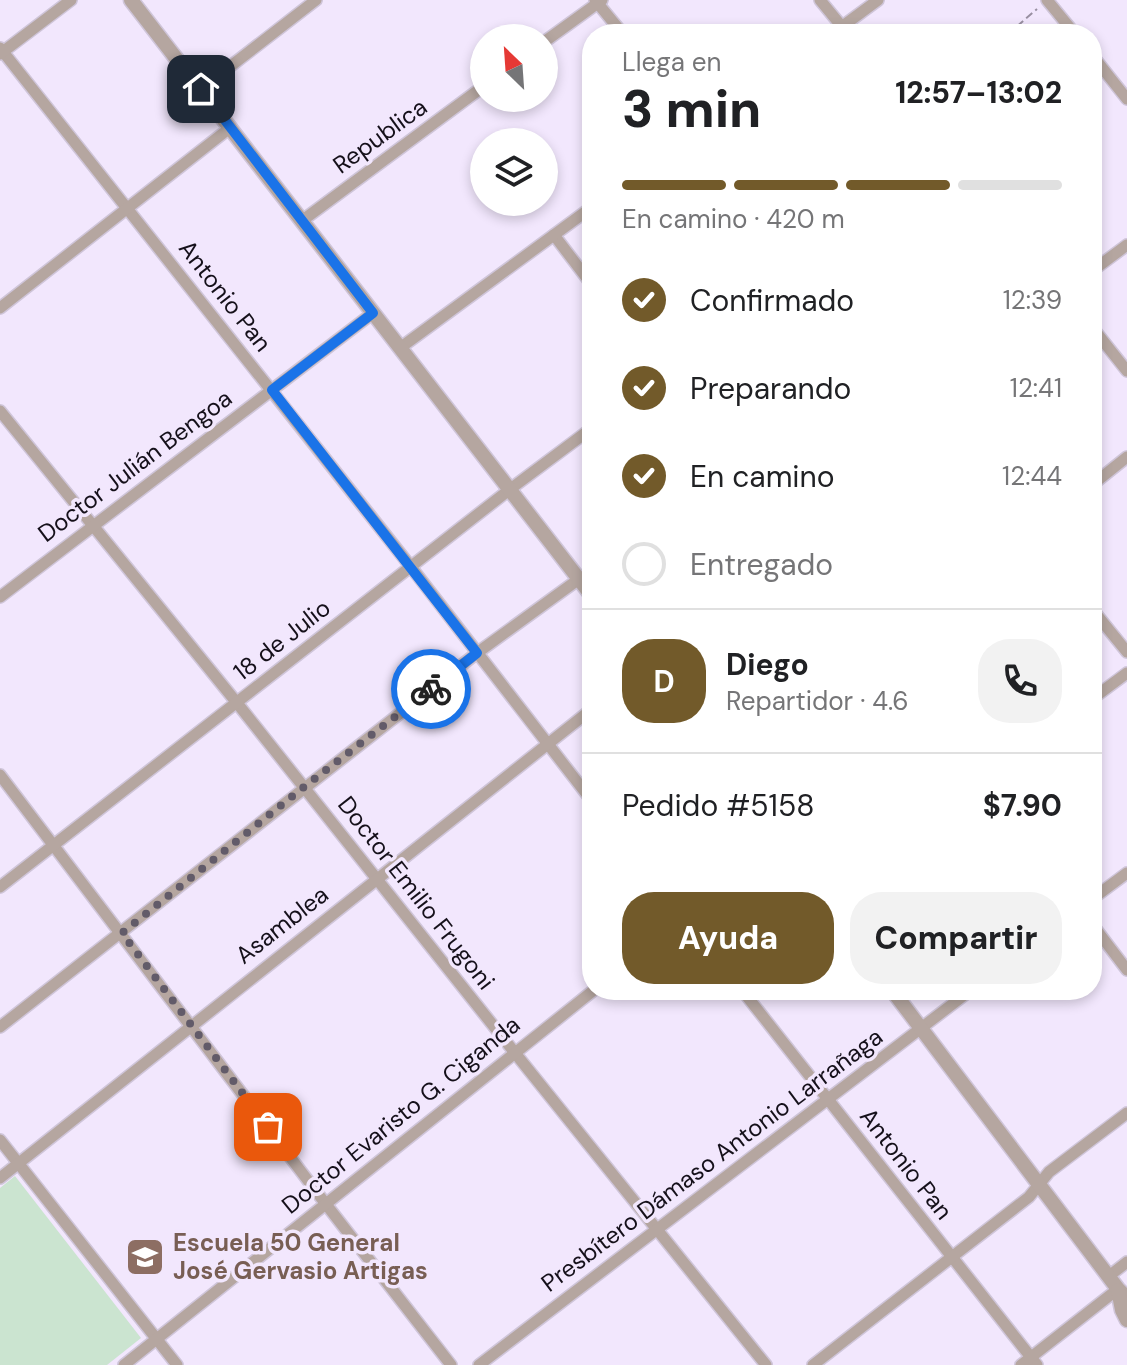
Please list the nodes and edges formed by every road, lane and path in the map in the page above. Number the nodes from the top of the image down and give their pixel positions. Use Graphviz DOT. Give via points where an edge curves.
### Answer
graph roads {
  1 [pos="71,0"];
  2 [pos="131,0"];
  3 [pos="316,0"];
  4 [pos="820,0"];
  5 [pos="878,0"];
  6 [pos="1047,0"];
  7 [pos="598,1"];
  8 [pos="615,24"];
  9 [pos="836,24"];
  10 [pos="850,24"];
  11 [pos="1019,24"];
  12 [pos="1067,24"];
  13 [pos="558,31"];
  14 [pos="1,51"];
  15 [pos="1102,68"];
  16 [pos="201,89"];
  17 [pos="470,96"];
  18 [pos="1127,99"];
  19 [pos="231,127"];
  20 [pos="127,208"];
  21 [pos="582,214"];
  22 [pos="303,220"];
  23 [pos="554,235"];
  24 [pos="1127,245"];
  25 [pos="1102,264"];
  26 [pos="582,272"];
  27 [pos="0,308"];
  28 [pos="373,313"];
  29 [pos="1102,340"];
  30 [pos="400,348"];
  31 [pos="1127,371"];
  32 [pos="272,390"];
  33 [pos="0,411"];
  34 [pos="582,435"];
  35 [pos="1127,457"];
  36 [pos="1102,477"];
  37 [pos="509,490"];
  38 [pos="92,526"];
  39 [pos="411,567"];
  40 [pos="579,579"];
  41 [pos="582,583"];
  42 [pos="0,597"];
  43 [pos="1102,621"];
  44 [pos="1127,652"];
  45 [pos="477,653"];
  46 [pos="1127,673"];
  47 [pos="1102,692"];
  48 [pos="237,703"];
  49 [pos="582,716"];
  50 [pos="546,743"];
  51 [pos="0,775"];
  52 [pos="304,787"];
  53 [pos="582,788"];
  54 [pos="54,845"];
  55 [pos="1127,873"];
  56 [pos="377,878"];
  57 [pos="0,887"];
  58 [pos="1102,892"];
  59 [pos="122,933"];
  60 [pos="1102,937"];
  61 [pos="1127,970"];
  62 [pos="582,1000"];
  63 [pos="750,1000"];
  64 [pos="900,1000"];
  65 [pos="958,1000"];
  66 [pos="192,1025"];
  67 [pos="0,1027"];
  68 [pos="921,1028"];
  69 [pos="515,1053"];
  70 [pos="828,1100"];
  71 [pos="1127,1113"];
  72 [pos="0,1140"];
  73 [pos="19,1164"];
  74 [pos="0,1178"];
  75 [pos="1040,1184"];
  76 [pos="325,1203"];
  77 [pos="656,1229"];
  78 [pos="951,1258"];
  79 [pos="1127,1262"];
  80 [pos="1109,1276"];
  81 [pos="1122,1294"];
  82 [pos="1127,1320"];
  83 [pos="156,1340"];
  84 [pos="1030,1362"];
  85 [pos="124,1365"];
  86 [pos="177,1365"];
  87 [pos="451,1365"];
  88 [pos="479,1365"];
  89 [pos="766,1365"];
  90 [pos="813,1365"];
  1 -- 14 [label="street"];
  2 -- 16 [label="street"];
  3 -- 16 [label="street"];
  4 -- 9 [label="street"];
  5 -- 10 [label="street"];
  6 -- 11 [label="path"];
  6 -- 12 [label="street"];
  7 -- 8 [label="street"];
  7 -- 13 [label="street"];
  14 -- 20 [label="street, Antonio Pan"];
  15 -- 18 [label="street"];
  16 -- 19 [label="street"];
  17 -- 22 [label="street, Republica"];
  19 -- 20 [label="street"];
  19 -- 22 [label="street"];
  20 -- 27 [label="street"];
  20 -- 32 [label="street, Antonio Pan"];
  21 -- 23 [label="street"];
  22 -- 28 [label="street"];
  23 -- 26 [label="street"];
  23 -- 30 [label="street"];
  24 -- 25 [label="street"];
  28 -- 30 [label="street"];
  28 -- 32 [label="street, Doctor Julián Bengoa"];
  29 -- 31 [label="street"];
  30 -- 37 [label="street"];
  32 -- 38 [label="street, Doctor Julián Bengoa"];
  32 -- 39 [label="street, Antonio Pan"];
  33 -- 38 [label="street, Doctor Emilio Frugoni"];
  34 -- 37 [label="street, 18 de Julio"];
  35 -- 36 [label="street"];
  37 -- 39 [label="street, 18 de Julio"];
  37 -- 40 [label="street"];
  38 -- 42 [label="street, Doctor Julián Bengoa"];
  38 -- 48 [label="street, Doctor Emilio Frugoni"];
  39 -- 45 [label="street, Antonio Pan"];
  39 -- 48 [label="street, 18 de Julio"];
  40 -- 41 [label="street"];
  40 -- 45 [label="street"];
  43 -- 44 [label="street"];
  45 -- 50 [label="street, Antonio Pan"];
  45 -- 52 [label="street"];
  46 -- 47 [label="street"];
  48 -- 52 [label="street, Doctor Emilio Frugoni"];
  48 -- 54 [label="street, 18 de Julio"];
  49 -- 50 [label="street, Asamblea"];
  50 -- 53 [label="street, Antonio Pan"];
  50 -- 56 [label="street, Asamblea"];
  51 -- 54 [label="street"];
  52 -- 56 [label="street, Doctor Emilio Frugoni"];
  52 -- 59 [label="street"];
  54 -- 57 [label="street, 18 de Julio"];
  54 -- 59 [label="street"];
  55 -- 58 [label="street"];
  56 -- 66 [label="street, Asamblea"];
  56 -- 69 [label="street, Doctor Emilio Frugoni"];
  59 -- 66 [label="street"];
  59 -- 67 [label="street"];
  60 -- 61 [label="street"];
  62 -- 69 [label="street, Doctor Evaristo G. Ciganda"];
  63 -- 70 [label="street, Antonio Pan"];
  64 -- 68 [label="street"];
  65 -- 68 [label="street, Presbítero Dámaso Antonio Larrañaga"];
  66 -- 73 [label="street, Asamblea"];
  66 -- 76 [label="street"];
  68 -- 70 [label="street, Presbítero Dámaso Antonio Larrañaga"];
  68 -- 75 [label="street"];
  69 -- 76 [label="street, Doctor Evaristo G. Ciganda"];
  69 -- 77 [label="street, Doctor Emilio Frugoni"];
  70 -- 77 [label="street, Presbítero Dámaso Antonio Larrañaga"];
  70 -- 78 [label="street, Antonio Pan"];
  71 -- 75 [label="street"];
  72 -- 73 [label="street"];
  73 -- 74 [label="street, Asamblea"];
  73 -- 83 [label="street"];
  75 -- 78 [label="street"];
  75 -- 80 [label="street"];
  76 -- 83 [label="street, Doctor Evaristo G. Ciganda"];
  76 -- 87 [label="street"];
  77 -- 88 [label="street, Presbítero Dámaso Antonio Larrañaga"];
  77 -- 89 [label="street, Doctor Emilio Frugoni"];
  78 -- 84 [label="street, Antonio Pan"];
  78 -- 90 [label="street"];
  79 -- 80 [label="street"];
  80 -- 81 [label="street"];
  81 -- 82 [label="street"];
  81 -- 84 [label="street"];
  83 -- 85 [label="street, Doctor Evaristo G. Ciganda"];
  83 -- 86 [label="street"];
}
